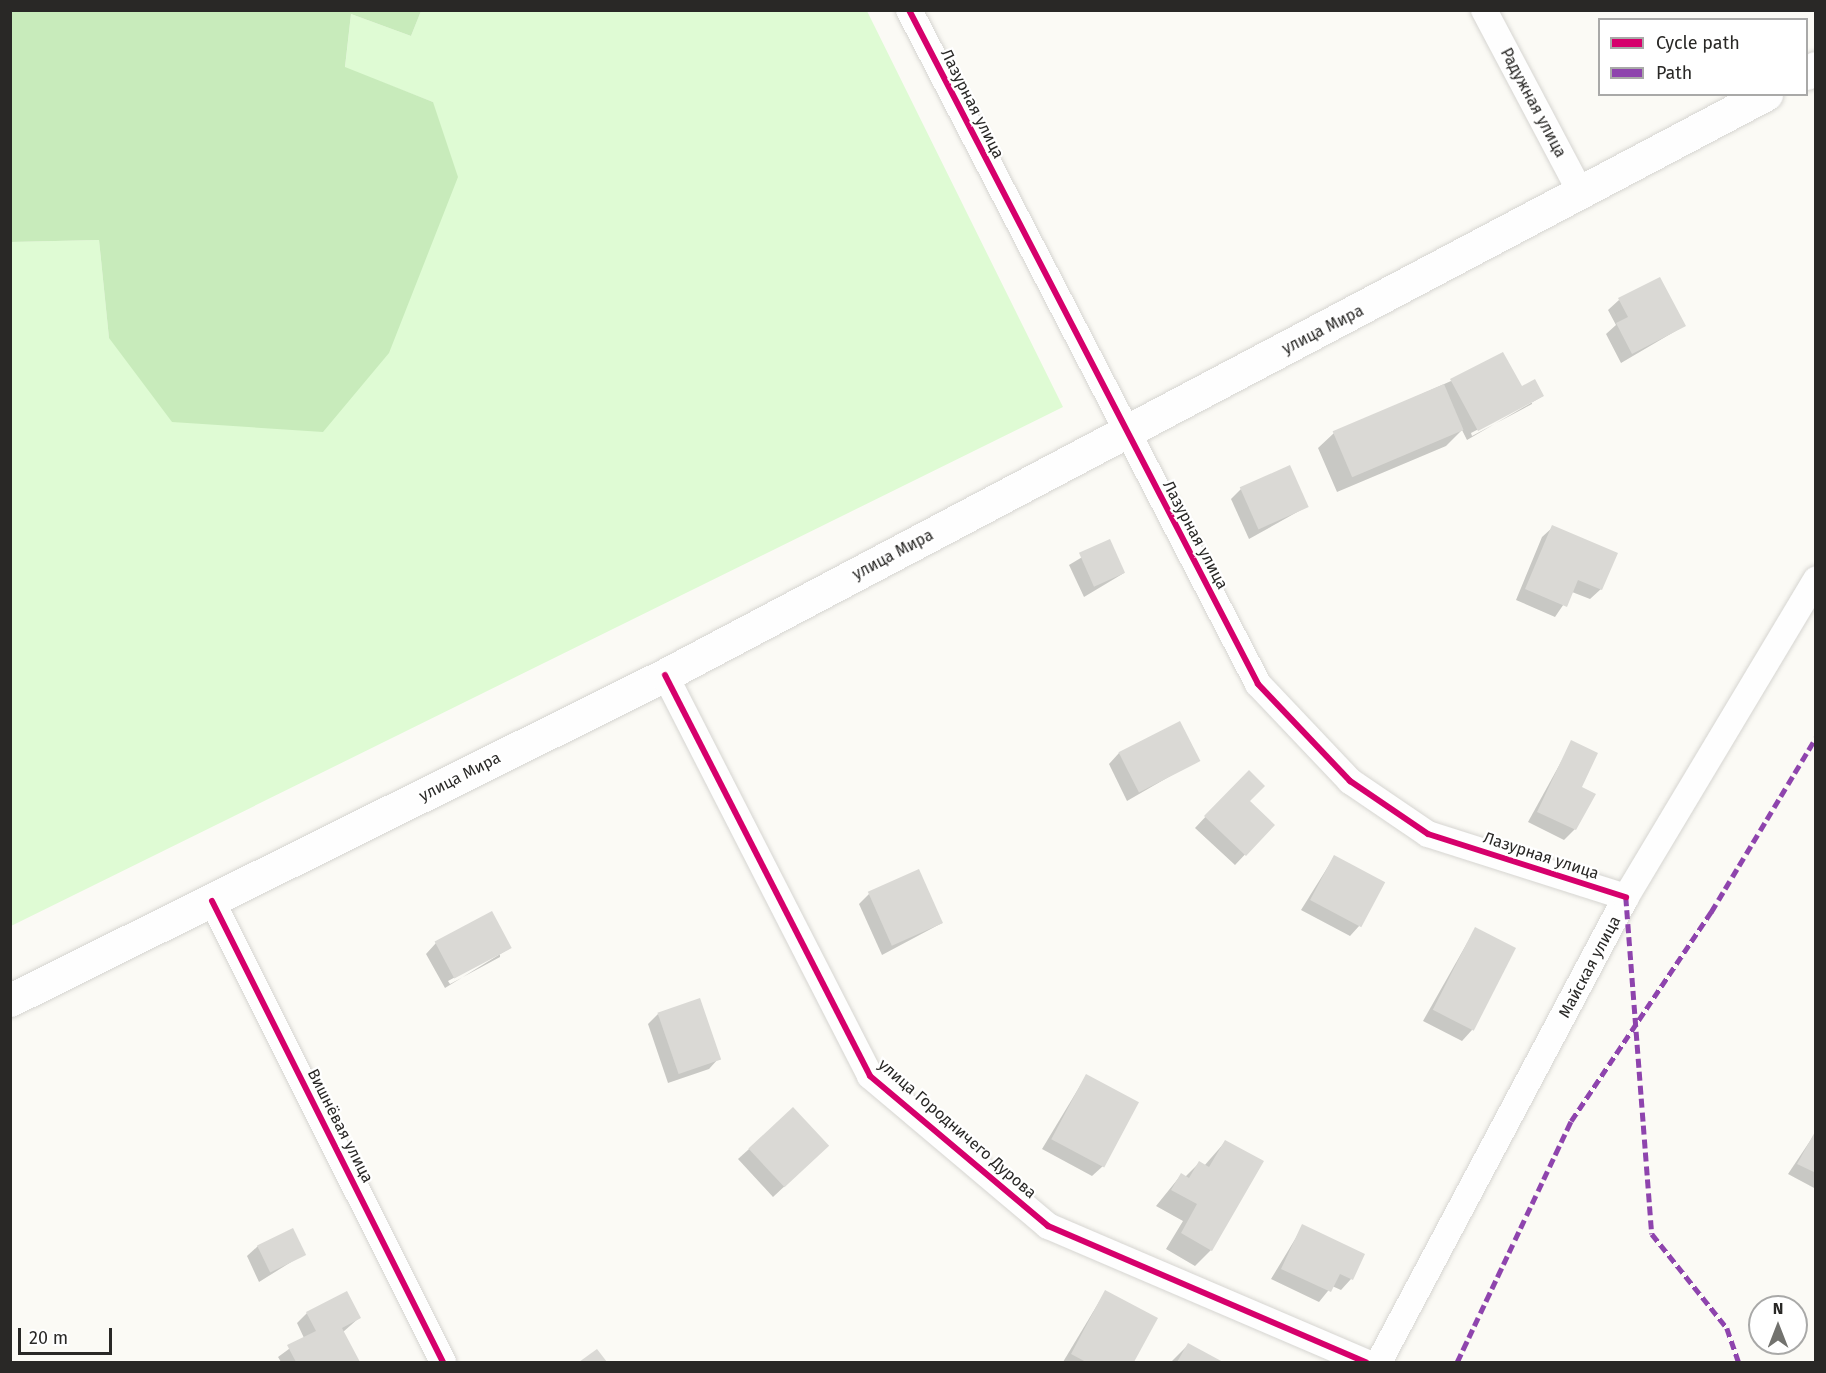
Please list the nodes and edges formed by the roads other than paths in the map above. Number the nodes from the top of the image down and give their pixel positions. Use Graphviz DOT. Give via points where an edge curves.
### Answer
graph roads {
  1 [pos="909,10"];
  2 [pos="1484,10"];
  3 [pos="1762,96"];
  4 [pos="1582,195"];
  5 [pos="1126,433"];
  6 [pos="1815,580"];
  7 [pos="665,675"];
  8 [pos="1626,897"];
  9 [pos="212,901"];
  10 [pos="10,1000"];
  11 [pos="443,1362"];
  12 [pos="1366,1362"];
  13 [pos="1379,1362"];
  1 -- 5 [label="street, Лазурная улица"];
  2 -- 4 [label="street, Радужная улица"];
  3 -- 4 [label="main road, улица Мира"];
  4 -- 5 [label="main road, улица Мира"];
  5 -- 7 [label="main road, улица Мира"];
  5 -- 8 [label="street, Лазурная улица" via="1258,684 1350,781 1428,834"];
  6 -- 8 [label="street, Майская улица"];
  7 -- 9 [label="main road, улица Мира"];
  7 -- 12 [label="street, улица Городничего Дурова" via="870,1076 1048,1226"];
  8 -- 13 [label="street, Майская улица"];
  9 -- 10 [label="main road, улица Мира"];
  9 -- 11 [label="street, Вишнёвая улица"];
}
